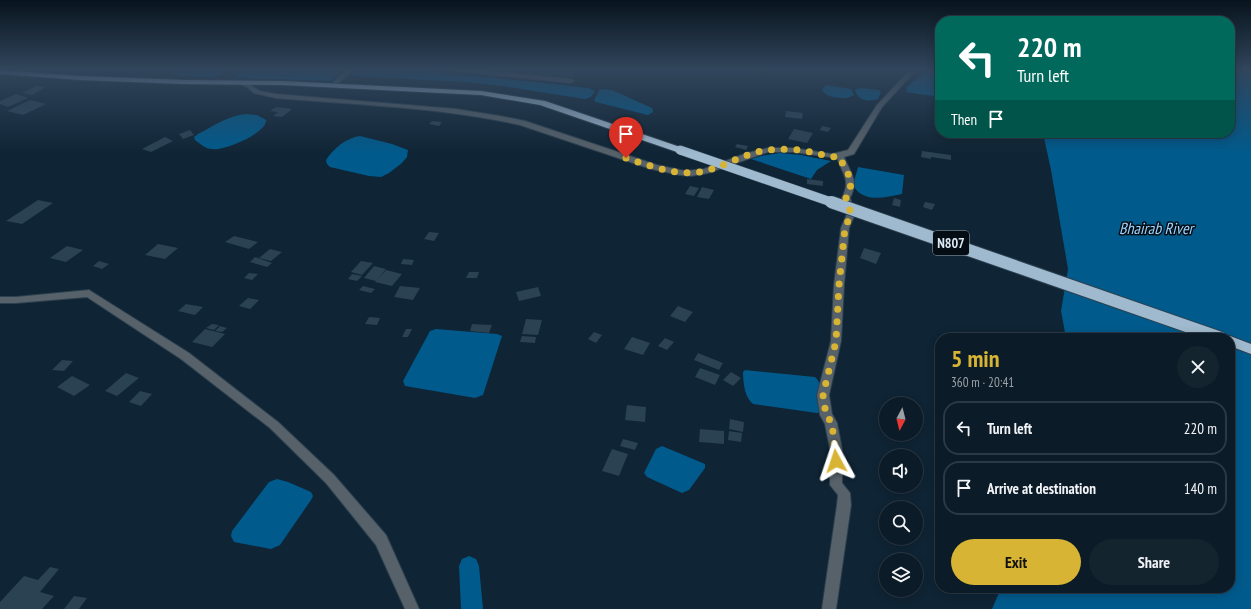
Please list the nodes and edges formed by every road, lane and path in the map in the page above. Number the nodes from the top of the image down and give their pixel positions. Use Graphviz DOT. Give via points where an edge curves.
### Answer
graph roads {
  1 [pos="293,97"];
  2 [pos="509,97"];
  3 [pos="887,97"];
  4 [pos="840,157"];
  5 [pos="0,300"];
  6 [pos="1207,333"];
  7 [pos="1235,343"];
  8 [pos="1251,348"];
  9 [pos="412,609"];
  10 [pos="829,609"];
  1 -- 4 [label="street" via="456,111 500,118 675,172 695,174 769,150 800,150"];
  2 -- 6 [label="highway, N807, bridge" via="542,103"];
  3 -- 4 [label="street" via="879,106 852,152"];
  4 -- 10 [label="street" via="852,188 846,198 851,214 845,228 836,341 823,395 826,415 832,423 836,448 836,485 844,493"];
  5 -- 9 [label="street" via="89,293 185,356 274,425 330,479 381,540"];
  7 -- 8 [label="highway"];
}
